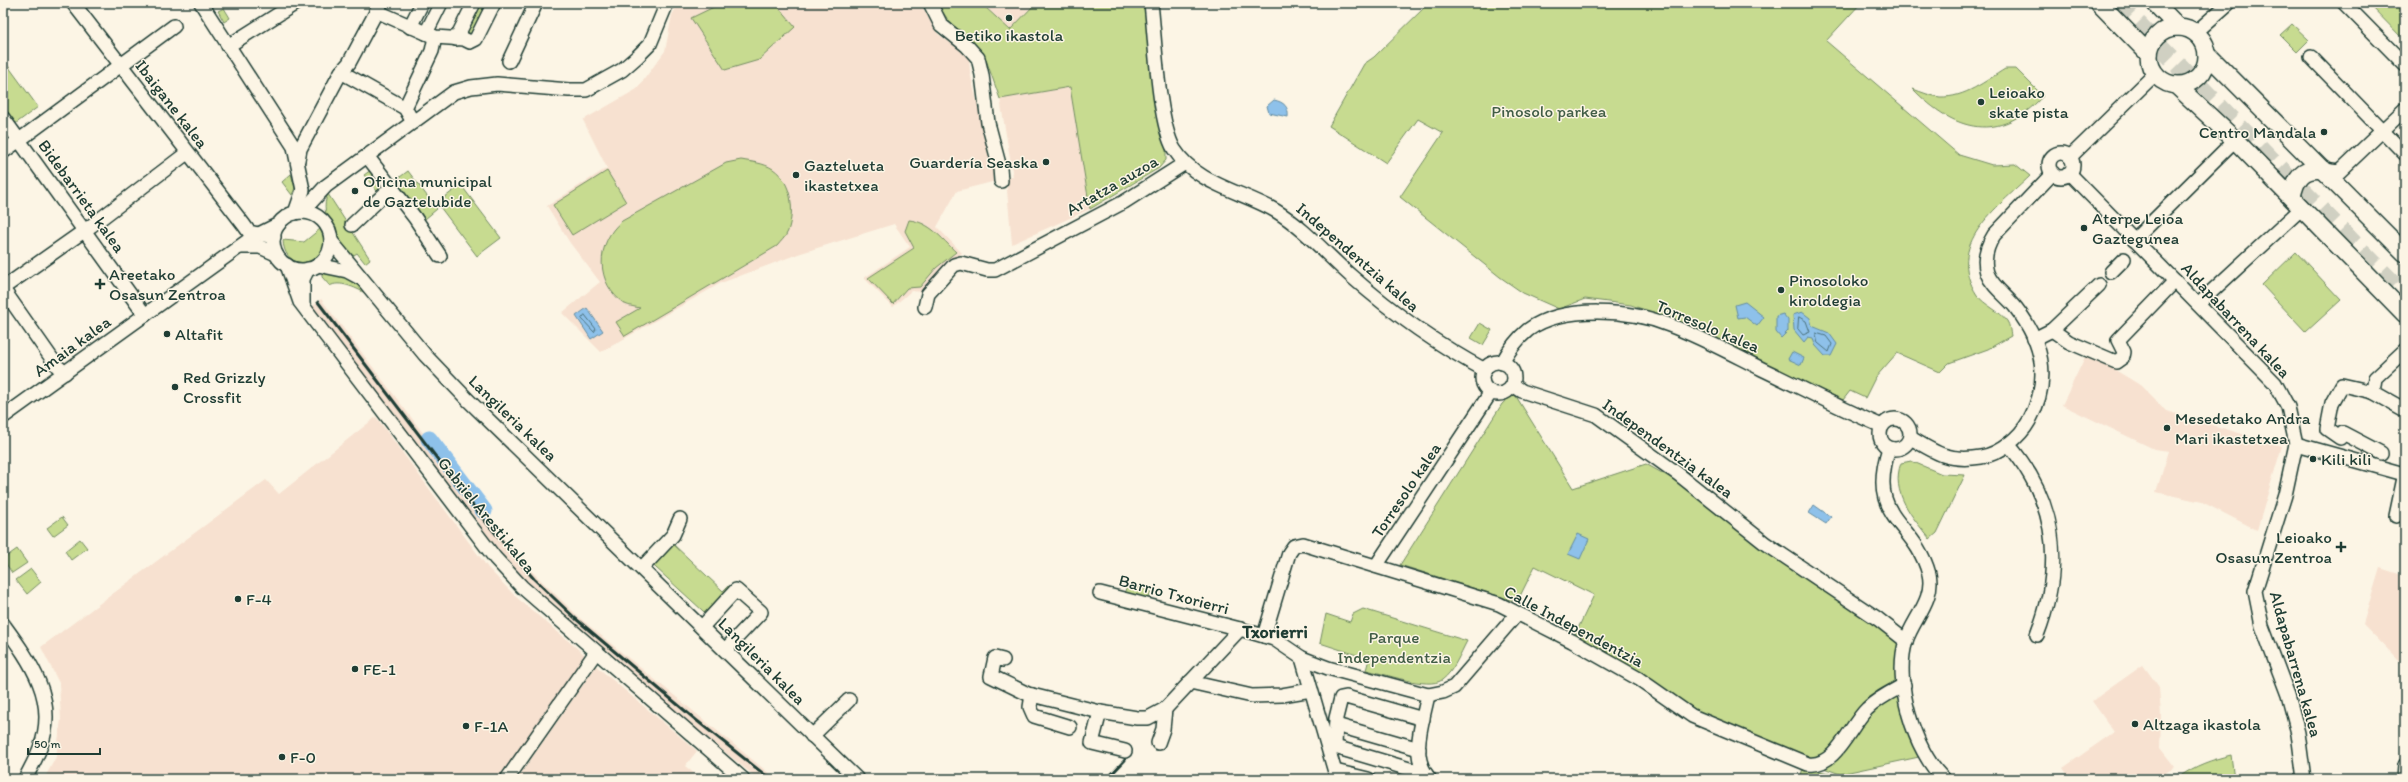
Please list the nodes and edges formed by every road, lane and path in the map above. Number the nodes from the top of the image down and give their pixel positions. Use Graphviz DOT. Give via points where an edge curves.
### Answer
graph roads {
  1 [pos="73,3"];
  2 [pos="296,3"];
  3 [pos="422,3"];
  4 [pos="441,3"];
  5 [pos="474,3"];
  6 [pos="494,3"];
  7 [pos="536,3"];
  8 [pos="667,3"];
  9 [pos="930,3"];
  10 [pos="1151,3"];
  11 [pos="2100,3"];
  12 [pos="2155,3"];
  13 [pos="2229,3"];
  14 [pos="2344,3"];
  15 [pos="205,4"];
  16 [pos="378,7"];
  17 [pos="174,26"];
  18 [pos="410,26"];
  19 [pos="2178,27"];
  20 [pos="2195,33"];
  21 [pos="430,35"];
  22 [pos="456,39"];
  23 [pos="228,46"];
  24 [pos="2149,54"];
  25 [pos="2207,54"];
  26 [pos="2311,57"];
  27 [pos="509,61"];
  28 [pos="2405,65"];
  29 [pos="120,67"];
  30 [pos="341,72"];
  31 [pos="2155,74"];
  32 [pos="2176,85"];
  33 [pos="405,108"];
  34 [pos="2405,109"];
  35 [pos="3,118"];
  36 [pos="413,122"];
  37 [pos="2382,130"];
  38 [pos="19,140"];
  39 [pos="2235,140"];
  40 [pos="3,152"];
  41 [pos="187,153"];
  42 [pos="2405,154"];
  43 [pos="367,156"];
  44 [pos="2070,157"];
  45 [pos="1185,163"];
  46 [pos="299,167"];
  47 [pos="2053,173"];
  48 [pos="2069,173"];
  49 [pos="2334,177"];
  50 [pos="1001,181"];
  51 [pos="326,186"];
  52 [pos="391,188"];
  53 [pos="2302,208"];
  54 [pos="298,212"];
  55 [pos="320,218"];
  56 [pos="244,225"];
  57 [pos="352,225"];
  58 [pos="275,229"];
  59 [pos="85,231"];
  60 [pos="258,234"];
  61 [pos="2134,240"];
  62 [pos="331,241"];
  63 [pos="240,248"];
  64 [pos="2405,253"];
  65 [pos="276,254"];
  66 [pos="440,256"];
  67 [pos="2124,259"];
  68 [pos="287,265"];
  69 [pos="313,267"];
  70 [pos="2111,272"];
  71 [pos="2175,281"];
  72 [pos="369,285"];
  73 [pos="2099,285"];
  74 [pos="3,289"];
  75 [pos="2198,304"];
  76 [pos="925,307"];
  77 [pos="306,310"];
  78 [pos="2405,314"];
  79 [pos="145,315"];
  80 [pos="2052,330"];
  81 [pos="2034,339"];
  82 [pos="2405,350"];
  83 [pos="1502,363"];
  84 [pos="1485,370"];
  85 [pos="65,373"];
  86 [pos="1513,385"];
  87 [pos="1491,392"];
  88 [pos="2373,392"];
  89 [pos="2405,410"];
  90 [pos="3,417"];
  91 [pos="1882,426"];
  92 [pos="1911,438"];
  93 [pos="2008,444"];
  94 [pos="2296,444"];
  95 [pos="1889,448"];
  96 [pos="2381,453"];
  97 [pos="2404,474"];
  98 [pos="2396,516"];
  99 [pos="680,519"];
  100 [pos="1376,566"];
  101 [pos="642,568"];
  102 [pos="1100,593"];
  103 [pos="1516,615"];
  104 [pos="3,624"];
  105 [pos="702,627"];
  106 [pos="1240,629"];
  107 [pos="2037,635"];
  108 [pos="1264,636"];
  109 [pos="1906,641"];
  110 [pos="725,650"];
  111 [pos="596,652"];
  112 [pos="1302,658"];
  113 [pos="1003,660"];
  114 [pos="1190,682"];
  115 [pos="1904,685"];
  116 [pos="1311,690"];
  117 [pos="1032,695"];
  118 [pos="1428,695"];
  119 [pos="848,700"];
  120 [pos="1165,709"];
  121 [pos="1100,712"];
  122 [pos="1424,719"];
  123 [pos="1336,725"];
  124 [pos="1070,727"];
  125 [pos="812,736"];
  126 [pos="1158,742"];
  127 [pos="1332,748"];
  128 [pos="1418,748"];
  129 [pos="1123,756"];
  130 [pos="2405,765"];
  131 [pos="1336,775"];
  132 [pos="1428,776"];
  133 [pos="25,779"];
  134 [pos="507,779"];
  135 [pos="743,779"];
  136 [pos="857,779"];
  137 [pos="1368,779"];
  138 [pos="1944,779"];
  139 [pos="2304,779"];
  140 [pos="2404,779"];
  1 -- 29 [label="street, Ibaigane kalea"];
  2 -- 23 [label="street"];
  3 -- 18 [label="street"];
  4 -- 21 [label="street"];
  5 -- 22 [label="street"];
  6 -- 22 [label="street" via="476,39 470,42"];
  7 -- 27 [label="street"];
  8 -- 36 [label="street" via="650,44 622,70 597,85 586,90 497,84 471,87 454,92"];
  9 -- 50 [label="street" via="940,25 978,58 988,123"];
  10 -- 45 [label="street, Artatza auzoa" via="1162,105 1174,148"];
  11 -- 24 [label="main road"];
  12 -- 19 [label="main road"];
  13 -- 20 [label="street"];
  14 -- 28 [label="street"];
  15 -- 23 [label="street"];
  16 -- 18 [label="street"];
  16 -- 30 [label="street" via="349,63"];
  17 -- 29 [label="street"];
  18 -- 21 [label="street"];
  19 -- 20 [label="main road"];
  19 -- 24 [label="main road" via="2158,35"];
  20 -- 25 [label="main road" via="2203,41"];
  21 -- 22 [label="street"];
  21 -- 33 [label="street" via="432,51"];
  23 -- 46 [label="street" via="291,141"];
  24 -- 31 [label="main road" via="2150,65"];
  25 -- 32 [label="main road" via="2202,72 2196,79"];
  25 -- 49 [label="main road"];
  26 -- 37 [label="street"];
  29 -- 38 [label="street"];
  29 -- 41 [label="street, Ibaigane kalea"];
  30 -- 33 [label="street"];
  30 -- 46 [label="street" via="300,149"];
  31 -- 32 [label="main road" via="2164,82"];
  31 -- 44 [label="street"];
  32 -- 39 [label="main road"];
  33 -- 36 [label="street"];
  34 -- 37 [label="street"];
  35 -- 38 [label="street, Bidebarrieta kalea"];
  36 -- 43 [label="street"];
  37 -- 42 [label="street"];
  37 -- 49 [label="street"];
  38 -- 40 [label="street"];
  38 -- 59 [label="street, Bidebarrieta kalea"];
  39 -- 53 [label="main road"];
  39 -- 61 [label="street"];
  41 -- 56 [label="street, Ibaigane kalea"];
  41 -- 59 [label="street"];
  43 -- 51 [label="street"];
  43 -- 52 [label="street"];
  44 -- 47 [label="street" via="2064,153 2053,156 2050,167"];
  44 -- 48 [label="street" via="2073,163"];
  45 -- 76 [label="street, Artatza auzoa" via="1124,202 995,270 961,262 954,265 928,294"];
  45 -- 84 [label="street, Independentzia kalea" via="1217,184 1275,210 1295,224 1361,285 1411,326"];
  46 -- 54 [label="street" via="302,195"];
  47 -- 48 [label="street" via="2060,176"];
  47 -- 81 [label="street" via="1994,235 1988,244 1985,259 1987,273 2016,308"];
  48 -- 61 [label="street, Aldapabarrena kalea"];
  49 -- 53 [label="main road" via="2311,170 2300,176 2294,186"];
  49 -- 64 [label="main road"];
  51 -- 54 [label="street"];
  51 -- 55 [label="street" via="321,196"];
  52 -- 57 [label="street"];
  52 -- 66 [label="street"];
  53 -- 75 [label="street"];
  53 -- 78 [label="main road"];
  54 -- 55 [label="street" via="311,213"];
  54 -- 58 [label="street"];
  55 -- 62 [label="street" via="329,230"];
  56 -- 58 [label="street"];
  56 -- 60 [label="street, Ibaigane kalea" via="249,232"];
  56 -- 63 [label="street" via="244,238"];
  58 -- 60 [label="street, Ibaigane kalea"];
  58 -- 65 [label="street"];
  59 -- 74 [label="street"];
  59 -- 79 [label="street, Bidebarrieta kalea"];
  60 -- 63 [label="street, Amaia kalea"];
  61 -- 71 [label="street, Aldapabarrena kalea"];
  62 -- 69 [label="street" via="328,254"];
  62 -- 72 [label="street, Langileria kalea"];
  63 -- 65 [label="street, Amaia kalea" via="260,246"];
  63 -- 79 [label="street, Amaia kalea"];
  65 -- 68 [label="street"];
  67 -- 70 [label="street"];
  68 -- 69 [label="street" via="293,268"];
  68 -- 77 [label="street, Gabriel Aresti kalea" via="292,285"];
  69 -- 72 [label="street, Langileria kalea" via="347,271"];
  69 -- 77 [label="street" via="302,292"];
  71 -- 75 [label="street, Aldapabarrena kalea"];
  71 -- 80 [label="street" via="2118,340 2124,352 2123,357 2116,362 2069,342"];
  72 -- 101 [label="street, Langileria kalea" via="425,355 468,400"];
  73 -- 80 [label="street"];
  74 -- 85 [label="street" via="57,366"];
  75 -- 94 [label="street, Aldapabarrena kalea" via="2275,383 2288,407"];
  77 -- 111 [label="street, Gabriel Aresti kalea" via="495,558 522,587"];
  79 -- 85 [label="street, Amaia kalea"];
  80 -- 81 [label="street"];
  81 -- 93 [label="street" via="2042,370 2042,390 2025,429"];
  82 -- 88 [label="street" via="2375,378"];
  83 -- 84 [label="street" via="1493,363"];
  83 -- 86 [label="street" via="1512,370"];
  83 -- 91 [label="street, Torresolo kalea" via="1518,339 1529,330 1552,320 1595,313 1642,317 1670,325 1708,342"];
  84 -- 87 [label="street" via="1483,380"];
  85 -- 90 [label="street, Amaia kalea"];
  86 -- 87 [label="street" via="1506,392"];
  86 -- 109 [label="street, Independentzia kalea" via="1522,391 1596,415 1678,474 1753,533"];
  87 -- 100 [label="street, Torresolo kalea"];
  88 -- 89 [label="street"];
  88 -- 96 [label="street" via="2342,384 2332,403 2327,429 2340,438 2343,433"];
  91 -- 92 [label="street" via="1893,419 1903,420 1910,428"];
  91 -- 95 [label="street" via="1880,438"];
  92 -- 93 [label="street" via="1936,454 1967,459 1988,456"];
  92 -- 95 [label="street" via="1901,449"];
  93 -- 107 [label="street" via="2038,489 2051,528 2053,576 2047,610"];
  94 -- 97 [label="street"];
  94 -- 139 [label="street, Aldapabarrena kalea" via="2285,495 2255,591 2262,626 2288,695 2298,733"];
  95 -- 109 [label="street" via="1883,466 1882,487 1889,511 1916,548 1929,575 1925,604"];
  97 -- 98 [label="street"];
  99 -- 101 [label="street" via="673,535"];
  100 -- 103 [label="street, Calle Independentzia" via="1499,604"];
  100 -- 108 [label="street, Calle Independentzia" via="1303,544 1294,546 1289,553"];
  101 -- 105 [label="street, Langileria kalea"];
  102 -- 106 [label="street, Barrio Txorierri"];
  103 -- 115 [label="street, Calle Independentzia" via="1532,620 1625,672 1692,716 1808,764 1825,760 1866,709"];
  103 -- 118 [label="street" via="1454,687"];
  104 -- 133 [label="street" via="32,664 40,681 44,700 46,723 41,747"];
  105 -- 110 [label="street, Langileria kalea"];
  105 -- 110 [label="street" via="736,590 761,612"];
  106 -- 108 [label="street, Barrio Txorierri"];
  106 -- 114 [label="street, Barrio Txorierri"];
  108 -- 112 [label="street, Barrio Txorierri" via="1274,639"];
  109 -- 115 [label="street" via="1902,661"];
  110 -- 125 [label="street, Langileria kalea"];
  111 -- 134 [label="street"];
  111 -- 135 [label="street, Gabriel Aresti kalea"];
  112 -- 116 [label="street"];
  112 -- 118 [label="street, Barrio Txorierri" via="1328,668"];
  113 -- 117 [label="street, Barrio Txorierri" via="995,658 991,676"];
  114 -- 116 [label="street" via="1252,696 1282,695"];
  114 -- 120 [label="street, Barrio Txorierri"];
  115 -- 138 [label="street" via="1909,719 1923,748"];
  116 -- 127 [label="street"];
  117 -- 121 [label="street, Barrio Txorierri"];
  117 -- 124 [label="street" via="1030,707 1034,716"];
  118 -- 122 [label="street"];
  119 -- 125 [label="street"];
  120 -- 121 [label="street, Barrio Txorierri" via="1148,718"];
  120 -- 126 [label="street" via="1163,729"];
  121 -- 129 [label="street" via="1092,743"];
  122 -- 123 [label="street" via="1346,697 1338,702"];
  122 -- 128 [label="street"];
  123 -- 127 [label="street"];
  123 -- 128 [label="street"];
  125 -- 136 [label="street, Langileria kalea"];
  127 -- 131 [label="street"];
  127 -- 132 [label="street"];
  128 -- 132 [label="street" via="1419,759"];
  130 -- 140 [label="street"];
  131 -- 137 [label="street"];
}
